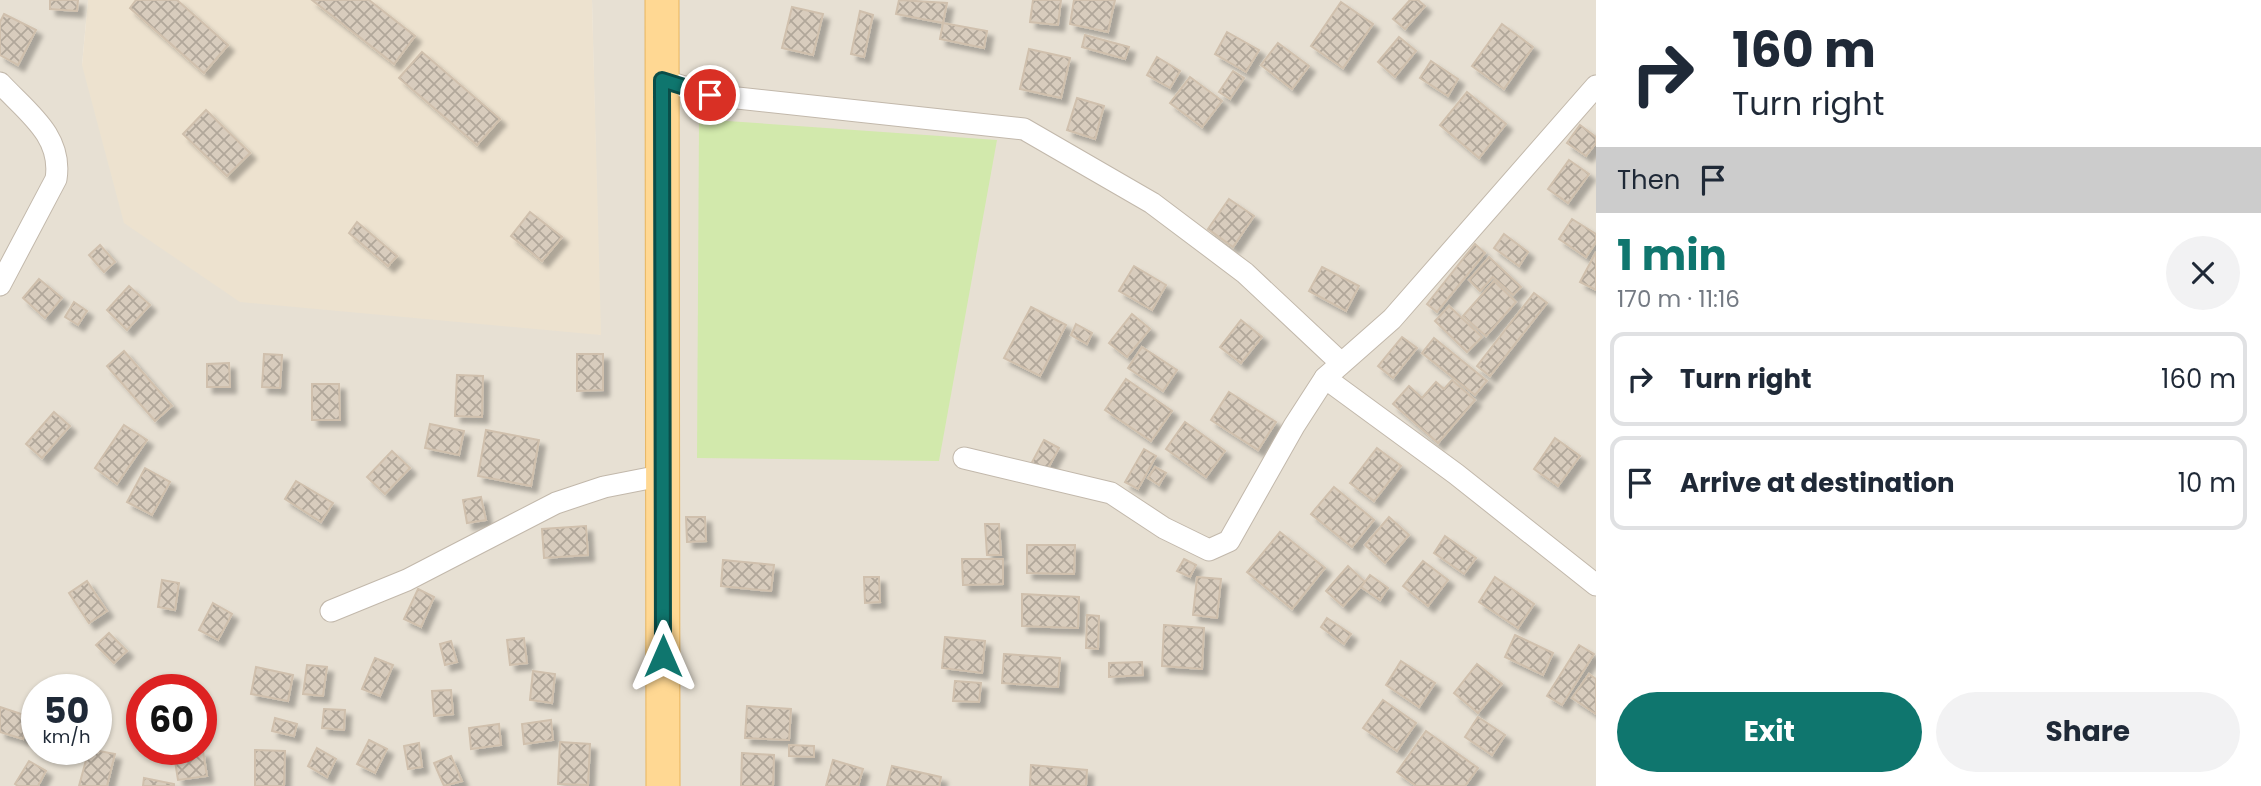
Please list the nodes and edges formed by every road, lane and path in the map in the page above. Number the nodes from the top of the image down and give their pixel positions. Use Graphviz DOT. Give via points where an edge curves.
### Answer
graph roads {
  1 [pos="662,0"];
  2 [pos="662,80"];
  3 [pos="0,83"];
  4 [pos="1596,86"];
  5 [pos="0,285"];
  6 [pos="1340,362"];
  7 [pos="1325,378"];
  8 [pos="964,457"];
  9 [pos="665,475"];
  10 [pos="1596,586"];
  11 [pos="331,611"];
  12 [pos="663,786"];
  1 -- 2 [label="main road"];
  2 -- 6 [label="street" via="710,95 1024,129 1152,203 1245,273"];
  2 -- 9 [label="main road"];
  3 -- 5 [label="street" via="52,138 59,163 56,180"];
  4 -- 6 [label="street" via="1392,319"];
  6 -- 7 [label="street"];
  7 -- 8 [label="street" via="1229,541 1209,550 1164,528 1111,493"];
  7 -- 10 [label="street"];
  9 -- 11 [label="street" via="604,487 556,503 408,580"];
  9 -- 12 [label="main road"];
}
